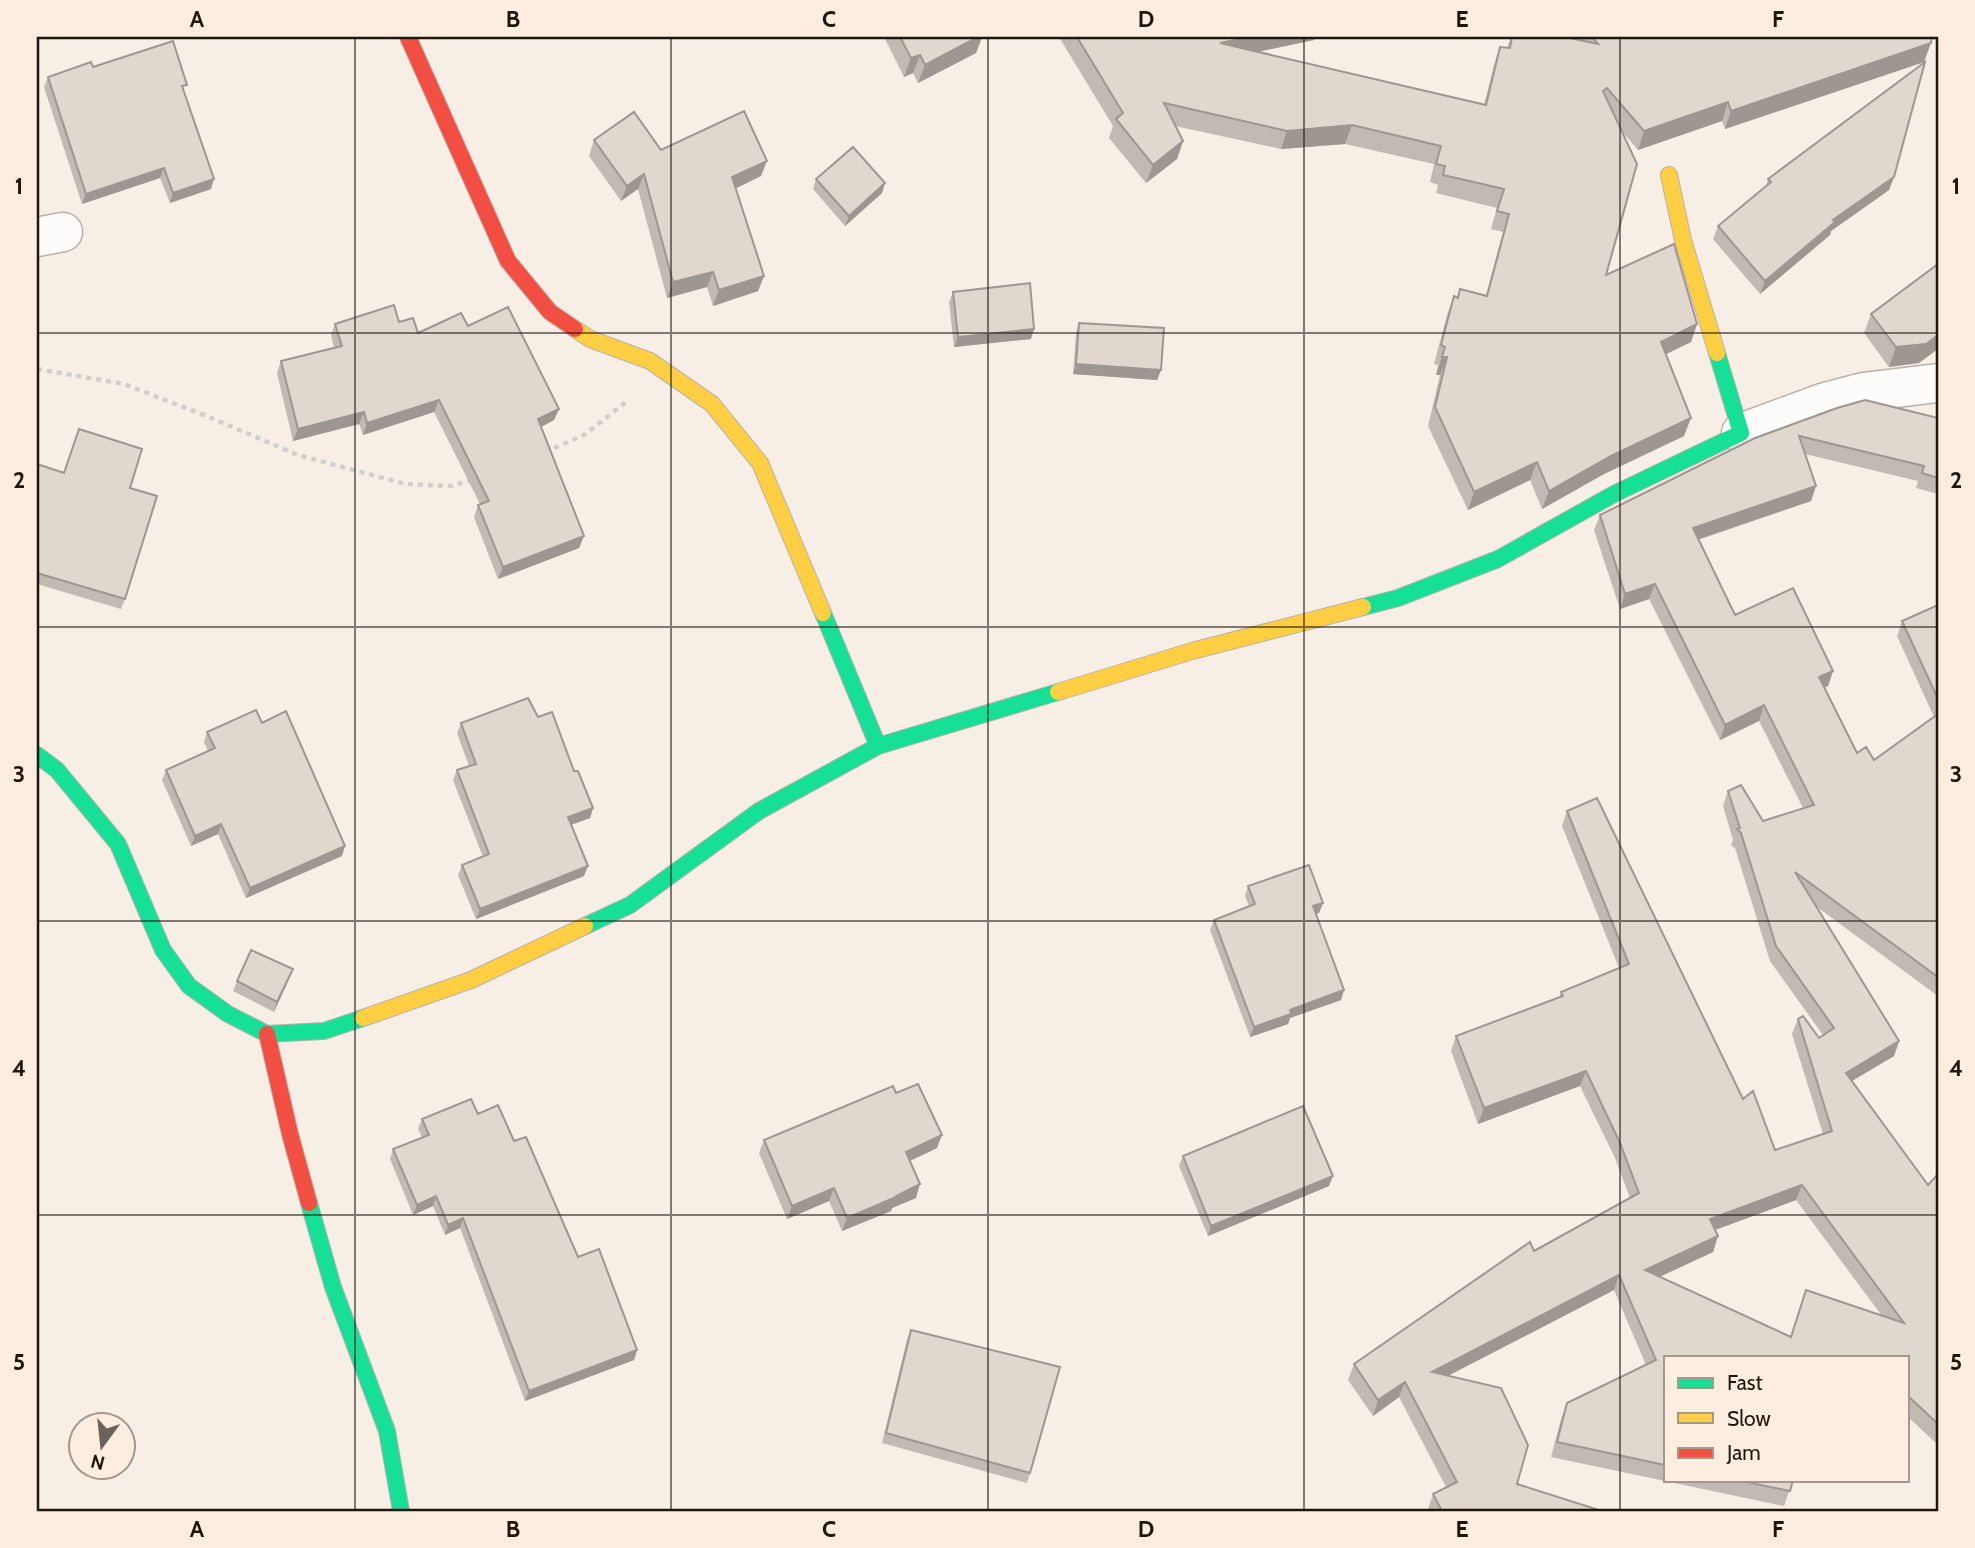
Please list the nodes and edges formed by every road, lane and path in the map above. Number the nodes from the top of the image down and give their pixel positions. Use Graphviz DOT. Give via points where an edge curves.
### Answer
graph roads {
  1 [pos="408,37"];
  2 [pos="1668,175"];
  3 [pos="37,369"];
  4 [pos="665,372"];
  5 [pos="1938,383"];
  6 [pos="1741,433"];
  7 [pos="533,457"];
  8 [pos="485,475"];
  9 [pos="878,746"];
  10 [pos="37,755"];
  11 [pos="267,1034"];
  12 [pos="401,1511"];
  1 -- 4 [label="street" via="508,261 550,312 590,339 650,361"];
  2 -- 6 [label="street"];
  3 -- 8 [label="path" via="124,384 298,455 405,484 452,486"];
  4 -- 7 [label="path" via="584,435"];
  4 -- 9 [label="street" via="712,404 760,463"];
  5 -- 6 [label="street" via="1863,392"];
  6 -- 9 [label="street" via="1614,494 1498,559 1398,598 1192,651"];
  9 -- 11 [label="street" via="759,811 630,905 556,940 471,980 324,1031"];
  10 -- 11 [label="street" via="57,770 118,844 163,950 188,986"];
  11 -- 12 [label="street" via="333,1287 387,1431"];
}
